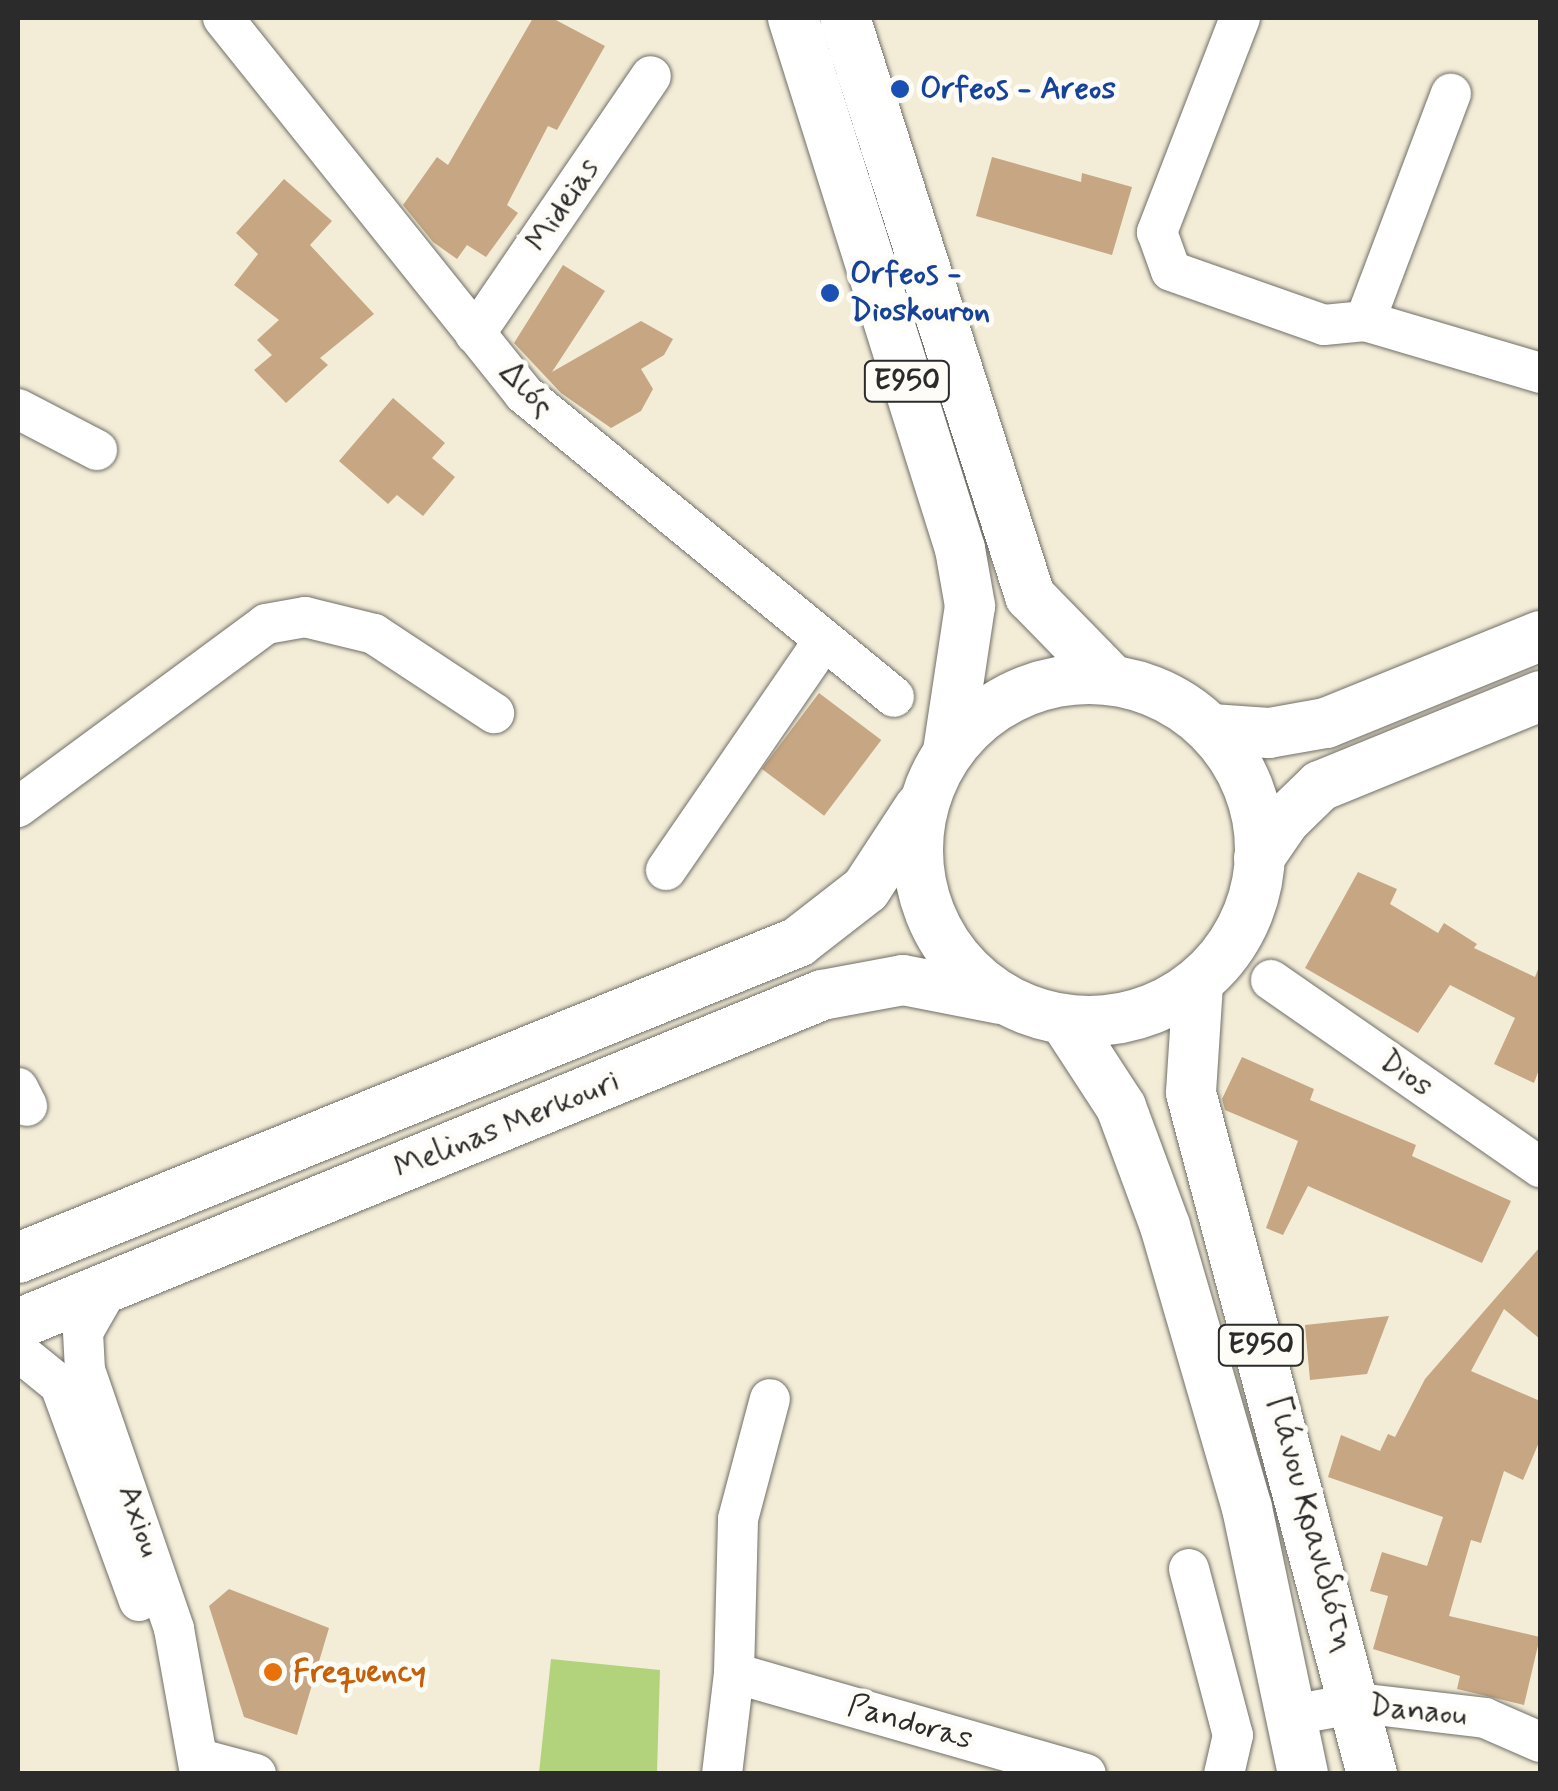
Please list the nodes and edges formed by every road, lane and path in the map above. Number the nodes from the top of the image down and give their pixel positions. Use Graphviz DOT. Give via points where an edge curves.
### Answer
graph roads {
  1 [pos="223,18"];
  2 [pos="266,18"];
  3 [pos="793,18"];
  4 [pos="845,18"];
  5 [pos="1240,18"];
  6 [pos="270,76"];
  7 [pos="651,76"];
  8 [pos="1450,94"];
  9 [pos="1366,321"];
  10 [pos="475,334"];
  11 [pos="1540,373"];
  12 [pos="18,410"];
  13 [pos="97,450"];
  14 [pos="1540,636"];
  15 [pos="822,642"];
  16 [pos="1112,680"];
  17 [pos="1540,696"];
  18 [pos="894,697"];
  19 [pos="494,713"];
  20 [pos="1211,729"];
  21 [pos="948,752"];
  22 [pos="925,800"];
  23 [pos="18,807"];
  24 [pos="1259,858"];
  25 [pos="666,870"];
  26 [pos="1271,980"];
  27 [pos="1198,984"];
  28 [pos="1005,1000"];
  29 [pos="1065,1020"];
  30 [pos="1540,1168"];
  31 [pos="18,1258"];
  32 [pos="107,1290"];
  33 [pos="18,1324"];
  34 [pos="18,1351"];
  35 [pos="770,1399"];
  36 [pos="1189,1569"];
  37 [pos="734,1673"];
  38 [pos="1358,1703"];
  39 [pos="1292,1715"];
  40 [pos="1540,1742"];
  41 [pos="200,1766"];
  42 [pos="256,1774"];
  43 [pos="722,1774"];
  44 [pos="1086,1774"];
  45 [pos="1224,1774"];
  46 [pos="1304,1774"];
  47 [pos="1372,1774"];
  1 -- 6 [label="street, Διός"];
  2 -- 6 [label="street"];
  3 -- 21 [label="main road, E950" via="960,549 970,606"];
  4 -- 16 [label="main road, E950" via="1030,596"];
  5 -- 9 [label="street" via="1157,232 1171,271 1324,325"];
  6 -- 10 [label="street, Διός"];
  7 -- 10 [label="street, Mideias"];
  8 -- 9 [label="street"];
  9 -- 11 [label="street"];
  10 -- 15 [label="street, Διός" via="524,394"];
  12 -- 13 [label="street"];
  14 -- 20 [label="main road" via="1326,723 1269,733"];
  15 -- 18 [label="street, Διός"];
  15 -- 25 [label="street"];
  16 -- 20 [label="main road" via="1166,696"];
  16 -- 21 [label="main road" via="1065,680 1020,693 980,718"];
  17 -- 24 [label="main road" via="1320,786"];
  19 -- 23 [label="street" via="374,634 336,620 286,620 240,642"];
  20 -- 24 [label="main road" via="1245,776 1261,833"];
  21 -- 22 [label="main road"];
  22 -- 28 [label="main road" via="917,858 929,914 960,964"];
  22 -- 31 [label="main road, Melinas Merkouri" via="866,890 798,942"];
  24 -- 27 [label="main road" via="1256,892 1235,942"];
  26 -- 30 [label="street, Dios"];
  27 -- 29 [label="main road" via="1158,1008 1112,1021"];
  27 -- 38 [label="main road, Γιάνου Κρανιδιότη / E950" via="1191,1093"];
  28 -- 29 [label="main road"];
  28 -- 32 [label="main road, Melinas Merkouri" via="903,980 822,995"];
  29 -- 39 [label="main road, Γιάνου Κρανιδιότη / E950" via="1121,1106 1165,1226 1247,1508"];
  32 -- 33 [label="main road, Melinas Merkouri"];
  32 -- 41 [label="street, Axiou" via="82,1332 84,1370 174,1630"];
  34 -- 41 [label="street, Axiou" via="60,1384"];
  35 -- 37 [label="street" via="738,1519"];
  36 -- 45 [label="street" via="1233,1736"];
  37 -- 43 [label="street"];
  37 -- 44 [label="street, Pandoras"];
  38 -- 39 [label="street, Danaou"];
  38 -- 40 [label="street, Danaou" via="1484,1718"];
  38 -- 47 [label="main road, Γιάνου Κρανιδιότη / E950"];
  39 -- 46 [label="main road, Γιάνου Κρανιδιότη / E950"];
  41 -- 42 [label="street"];
}
